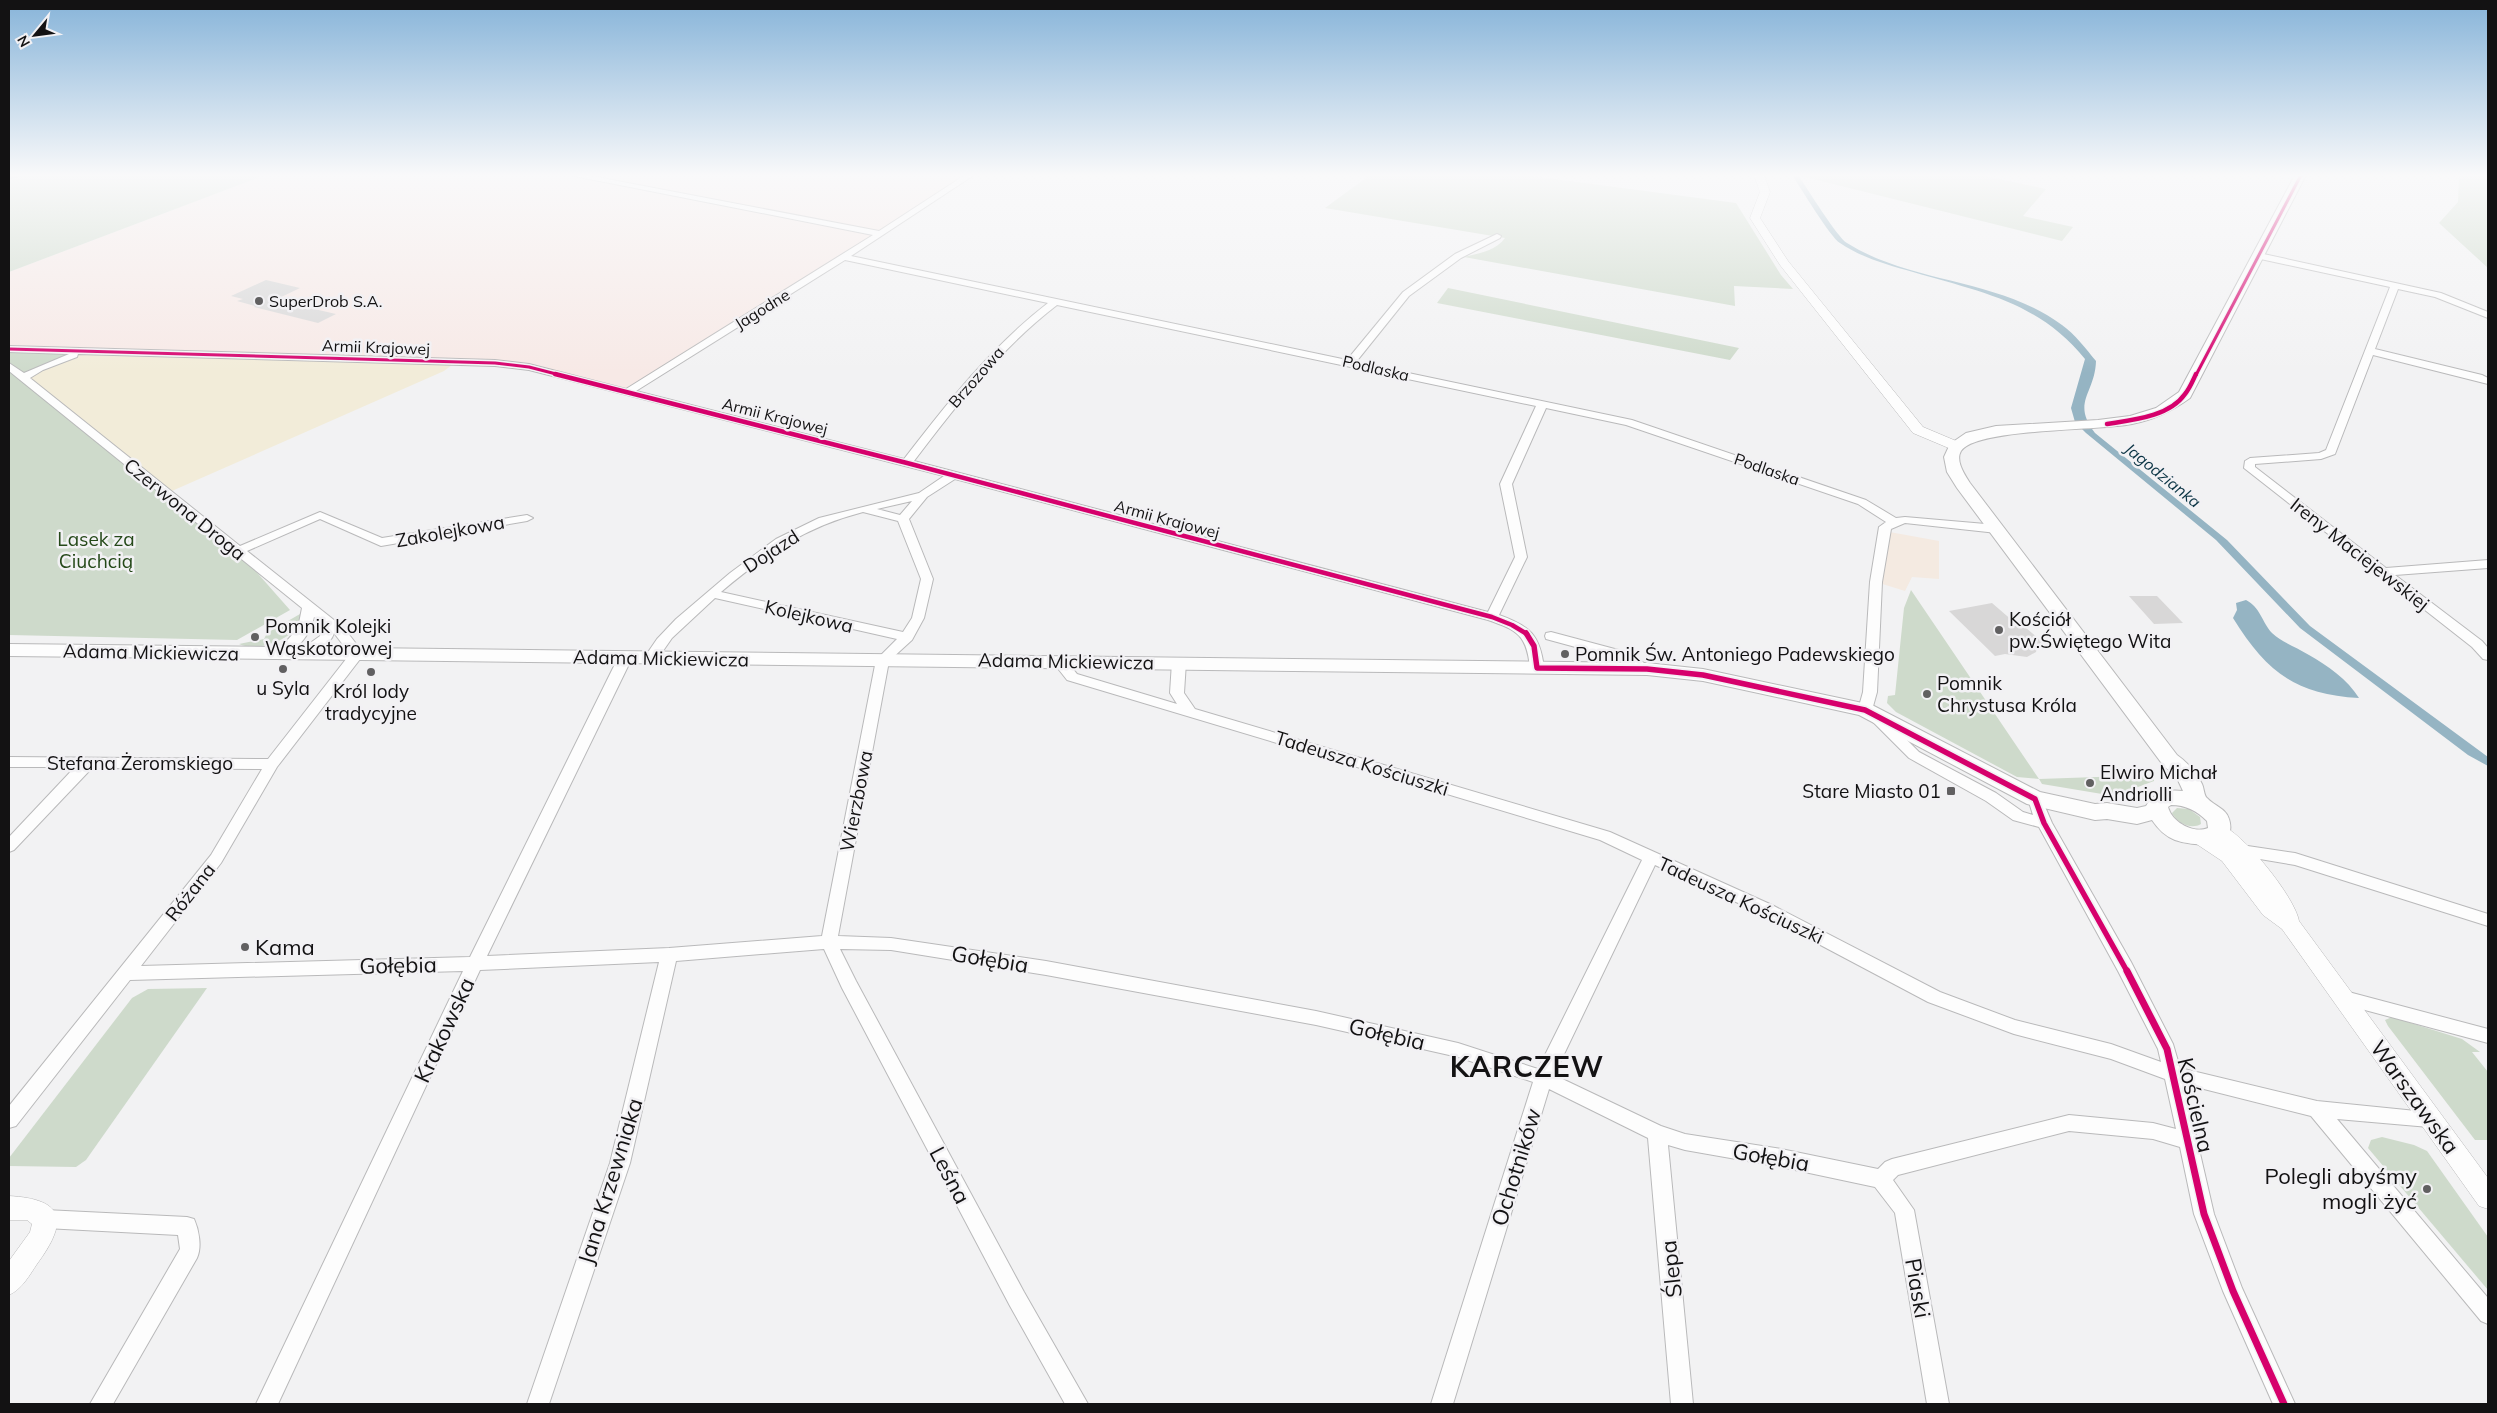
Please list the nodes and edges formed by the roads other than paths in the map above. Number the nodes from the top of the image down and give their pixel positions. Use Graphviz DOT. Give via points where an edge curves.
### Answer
graph roads {
  1 [pos="867,241"];
  2 [pos="1487,241"];
  3 [pos="1770,241"];
  4 [pos="2267,241"];
  5 [pos="2259,256"];
  6 [pos="844,257"];
  7 [pos="2395,286"];
  8 [pos="1056,300"];
  9 [pos="2488,315"];
  10 [pos="9,349"];
  11 [pos="2370,351"];
  12 [pos="84,352"];
  13 [pos="1351,362"];
  14 [pos="9,366"];
  15 [pos="23,378"];
  16 [pos="2488,381"];
  17 [pos="628,392"];
  18 [pos="1543,403"];
  19 [pos="1956,446"];
  20 [pos="2250,461"];
  21 [pos="907,463"];
  22 [pos="953,475"];
  23 [pos="923,495"];
  24 [pos="864,510"];
  25 [pos="526,518"];
  26 [pos="903,518"];
  27 [pos="1894,522"];
  28 [pos="1997,529"];
  29 [pos="238,551"];
  30 [pos="2488,564"];
  31 [pos="2384,572"];
  32 [pos="712,594"];
  33 [pos="308,608"];
  34 [pos="1492,617"];
  35 [pos="330,624"];
  36 [pos="1551,636"];
  37 [pos="907,637"];
  38 [pos="2477,644"];
  39 [pos="9,650"];
  40 [pos="283,654"];
  41 [pos="304,654"];
  42 [pos="357,654"];
  43 [pos="2488,656"];
  44 [pos="625,658"];
  45 [pos="651,658"];
  46 [pos="883,660"];
  47 [pos="1058,660"];
  48 [pos="1179,662"];
  49 [pos="1537,668"];
  50 [pos="1647,669"];
  51 [pos="1189,712"];
  52 [pos="1870,712"];
  53 [pos="2170,760"];
  54 [pos="9,762"];
  55 [pos="87,764"];
  56 [pos="272,764"];
  57 [pos="2174,797"];
  58 [pos="2035,799"];
  59 [pos="2196,802"];
  60 [pos="2163,818"];
  61 [pos="2044,823"];
  62 [pos="2211,834"];
  63 [pos="9,846"];
  64 [pos="2241,851"];
  65 [pos="1651,858"];
  66 [pos="2488,920"];
  67 [pos="2289,923"];
  68 [pos="829,942"];
  69 [pos="669,955"];
  70 [pos="476,963"];
  71 [pos="127,973"];
  72 [pos="2341,997"];
  73 [pos="2488,1036"];
  74 [pos="2174,1074"];
  75 [pos="1543,1078"];
  76 [pos="2317,1109"];
  77 [pos="2430,1119"];
  78 [pos="9,1120"];
  79 [pos="1657,1134"];
  80 [pos="2188,1141"];
  81 [pos="1881,1179"];
  82 [pos="2488,1198"];
  83 [pos="9,1208"];
  84 [pos="45,1219"];
  85 [pos="9,1282"];
  86 [pos="2488,1314"];
  87 [pos="101,1404"];
  88 [pos="267,1404"];
  89 [pos="538,1404"];
  90 [pos="1077,1404"];
  91 [pos="1442,1404"];
  92 [pos="1682,1404"];
  93 [pos="1938,1404"];
  94 [pos="2284,1404"];
  1 -- 6 [label="street, Jagodne"];
  2 -- 13 [label="street" via="1458,256 1406,294"];
  3 -- 19 [label="street" via="1918,430"];
  4 -- 5 [label="main road"];
  5 -- 7 [label="street"];
  5 -- 19 [label="main road" via="2185,395 2169,408 2153,415 2107,424 1990,432"];
  6 -- 8 [label="street, Podlaska"];
  6 -- 17 [label="street, Jagodne"];
  7 -- 9 [label="street" via="2438,294"];
  7 -- 11 [label="street"];
  8 -- 13 [label="street, Podlaska"];
  8 -- 21 [label="street, Brzozowa" via="1023,325 985,362"];
  10 -- 12 [label="street, Armii Krajowej"];
  11 -- 16 [label="street"];
  11 -- 20 [label="street" via="2332,452 2321,456"];
  12 -- 15 [label="street" via="40,368"];
  12 -- 17 [label="street, Armii Krajowej" via="496,363 528,367"];
  13 -- 18 [label="street, Podlaska"];
  14 -- 15 [label="street, Czerwona Droga"];
  15 -- 29 [label="street, Czerwona Droga"];
  17 -- 21 [label="street, Armii Krajowej"];
  18 -- 27 [label="street, Podlaska" via="1675,436 1862,502"];
  18 -- 34 [label="street" via="1506,484 1521,557"];
  19 -- 28 [label="main road" via="1951,458 1956,474"];
  20 -- 31 [label="street, Ireny Maciejewskiej" via="2249,468"];
  21 -- 22 [label="street, Armii Krajowej"];
  22 -- 23 [label="street, Dojazd"];
  22 -- 34 [label="street, Armii Krajowej"];
  23 -- 24 [label="street, Dojazd"];
  23 -- 26 [label="street, Dojazd"];
  24 -- 26 [label="street"];
  24 -- 32 [label="street, Dojazd" via="794,533 761,553"];
  25 -- 29 [label="street, Zakolejkowa" via="381,542 320,515"];
  26 -- 37 [label="street" via="927,579 918,618"];
  27 -- 28 [label="street" via="1914,520"];
  27 -- 52 [label="street" via="1885,527 1876,582"];
  28 -- 53 [label="main road"];
  29 -- 33 [label="street, Czerwona Droga"];
  30 -- 31 [label="street"];
  31 -- 38 [label="street, Ireny Maciejewskiej"];
  32 -- 37 [label="street, Kolejkowa"];
  32 -- 45 [label="street, Dojazd" via="660,641"];
  33 -- 35 [label="street, Czerwona Droga"];
  33 -- 40 [label="street" via="309,621"];
  34 -- 49 [label="street, Armii Krajowej" via="1518,626 1532,638"];
  35 -- 41 [label="street" via="326,638"];
  35 -- 42 [label="street, Czerwona Droga"];
  36 -- 50 [label="street" via="1622,655"];
  37 -- 46 [label="street"];
  38 -- 43 [label="street"];
  39 -- 40 [label="main road, Adama Mickiewicza"];
  40 -- 41 [label="main road, Adama Mickiewicza"];
  41 -- 42 [label="main road, Adama Mickiewicza"];
  42 -- 44 [label="main road, Adama Mickiewicza"];
  42 -- 56 [label="street, Różana"];
  44 -- 45 [label="main road, Adama Mickiewicza"];
  44 -- 70 [label="street, Krakowska"];
  45 -- 46 [label="main road, Adama Mickiewicza"];
  46 -- 47 [label="main road, Adama Mickiewicza"];
  46 -- 68 [label="street, Wierzbowa"];
  47 -- 48 [label="main road, Adama Mickiewicza"];
  47 -- 51 [label="street, Tadeusza Kościuszki" via="1072,677"];
  48 -- 49 [label="main road, Adama Mickiewicza"];
  48 -- 51 [label="street" via="1177,693"];
  49 -- 50 [label="main road, Adama Mickiewicza"];
  50 -- 52 [label="main road, Adama Mickiewicza" via="1702,675"];
  51 -- 65 [label="street, Tadeusza Kościuszki" via="1606,836"];
  52 -- 58 [label="main road, Adama Mickiewicza"];
  52 -- 61 [label="street" via="1914,755 1991,797 2018,816"];
  53 -- 57 [label="main road"];
  53 -- 59 [label="main road" via="2188,777"];
  54 -- 55 [label="street, Stefana Żeromskiego"];
  55 -- 56 [label="street, Stefana Żeromskiego"];
  55 -- 63 [label="street"];
  56 -- 71 [label="street, Różana" via="216,859"];
  57 -- 59 [label="main road"];
  57 -- 60 [label="main road" via="2159,802"];
  58 -- 60 [label="main road, Adama Mickiewicza" via="2095,812 2131,826 2152,828"];
  58 -- 61 [label="street, Kościelna"];
  59 -- 62 [label="main road" via="2214,814 2220,824"];
  60 -- 62 [label="main road" via="2182,833"];
  61 -- 74 [label="street, Kościelna" via="2125,967 2167,1049"];
  62 -- 64 [label="street"];
  62 -- 67 [label="street" via="2270,909"];
  64 -- 66 [label="street" via="2295,859"];
  64 -- 67 [label="street" via="2286,909"];
  65 -- 74 [label="street, Tadeusza Kościuszki" via="1766,909 1934,997 2014,1027 2111,1052"];
  65 -- 75 [label="street, Ochotników"];
  67 -- 72 [label="street, Warszawska"];
  68 -- 69 [label="street, Gołębia"];
  68 -- 75 [label="street, Gołębia" via="891,944 1046,968 1307,1016 1458,1050"];
  68 -- 90 [label="street, Leśna" via="988,1246"];
  69 -- 70 [label="street, Gołębia"];
  69 -- 89 [label="street, Jana Krzewniaka" via="620,1162"];
  70 -- 71 [label="street, Gołębia"];
  70 -- 88 [label="street, Krakowska"];
  71 -- 78 [label="street, Różana"];
  72 -- 73 [label="street"];
  72 -- 77 [label="street, Warszawska"];
  74 -- 76 [label="street, Tadeusza Kościuszki"];
  74 -- 80 [label="street, Kościelna"];
  75 -- 79 [label="street, Gołębia"];
  75 -- 91 [label="street, Ochotników"];
  76 -- 77 [label="street, Tadeusza Kościuszki"];
  76 -- 86 [label="street"];
  77 -- 82 [label="street, Warszawska"];
  79 -- 81 [label="street, Gołębia"];
  79 -- 92 [label="street, Ślepa"];
  80 -- 81 [label="street" via="2153,1131 2069,1123 1892,1168"];
  80 -- 94 [label="street, Kościelna" via="2204,1214 2233,1290"];
  81 -- 93 [label="street, Piaski" via="1904,1210"];
  83 -- 84 [label="street" via="32,1209"];
  84 -- 85 [label="street" via="42,1236"];
  84 -- 87 [label="street" via="187,1226 190,1251"];
}
